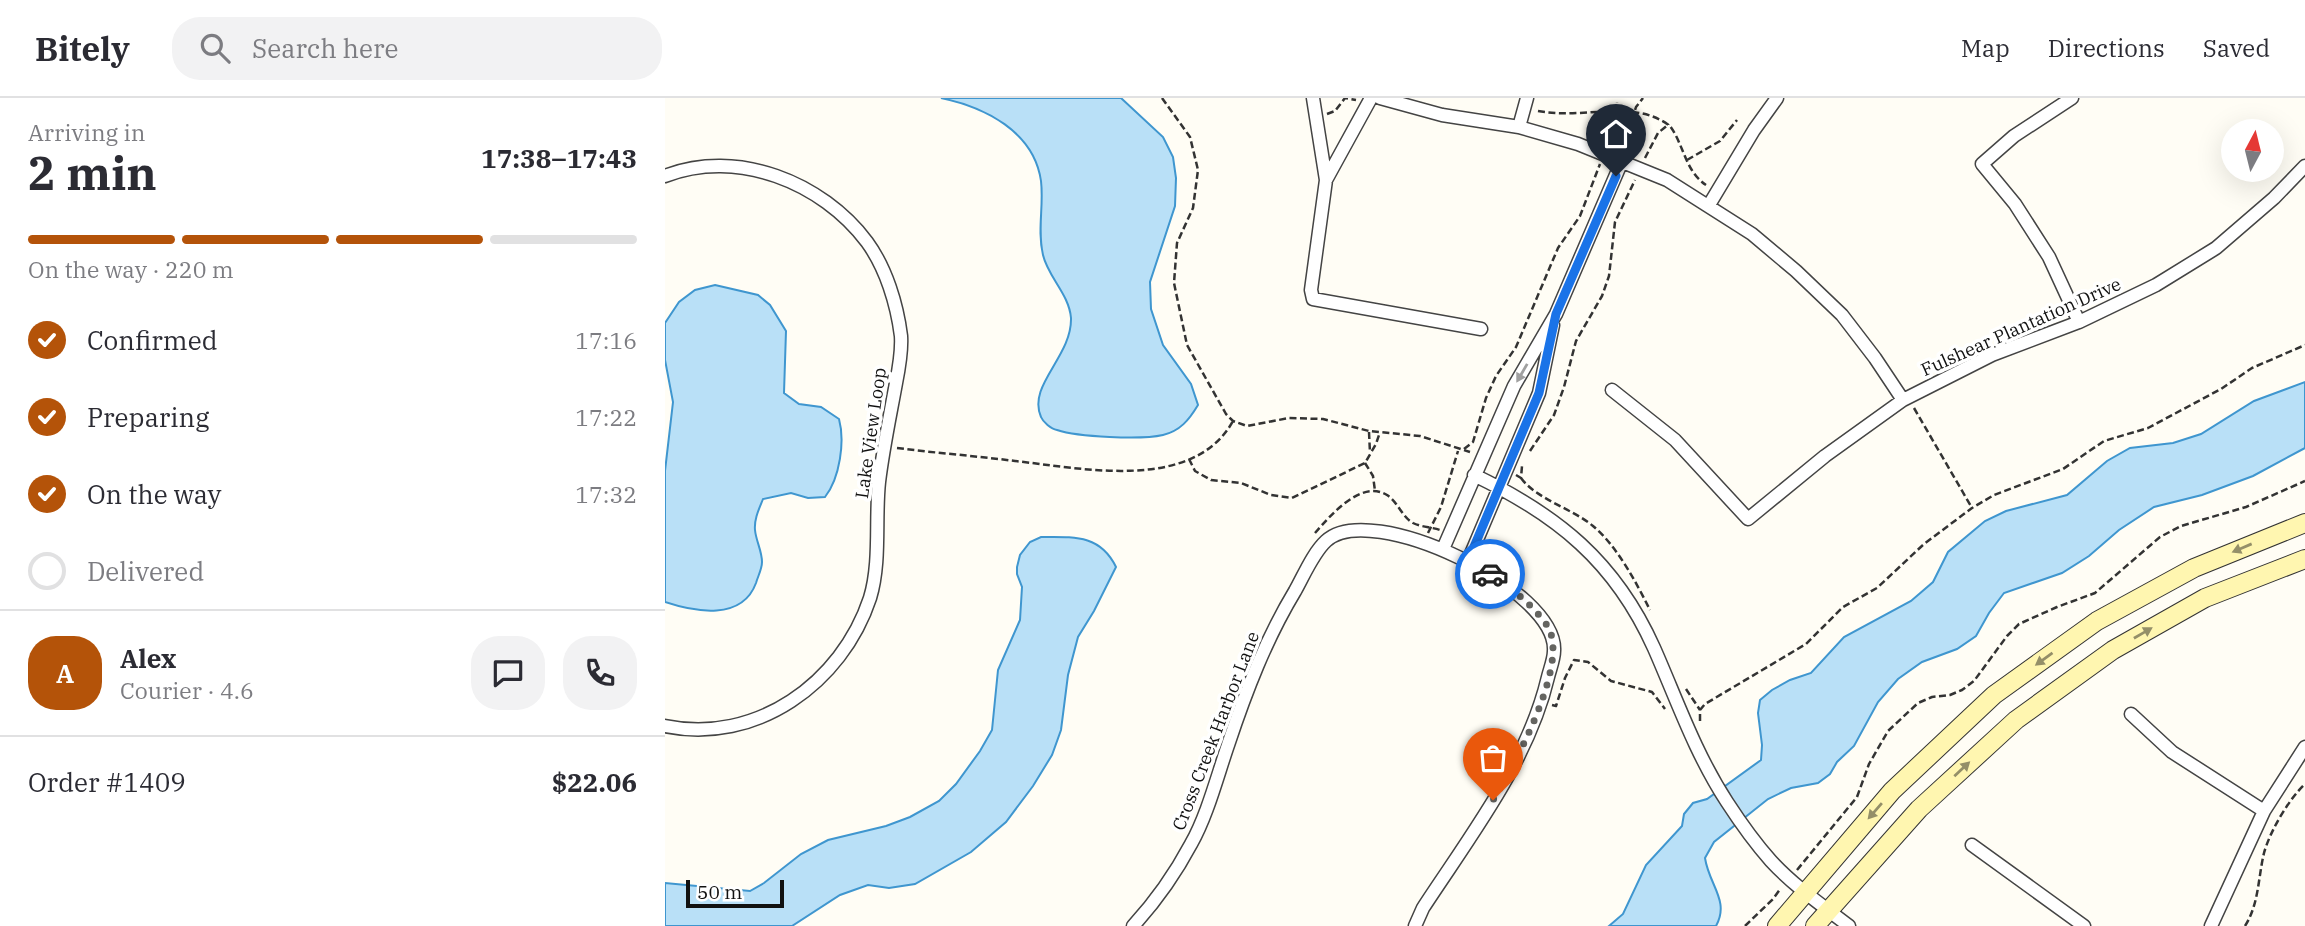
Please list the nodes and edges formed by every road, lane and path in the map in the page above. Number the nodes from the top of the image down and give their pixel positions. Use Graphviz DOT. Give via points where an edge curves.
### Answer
graph roads {
  1 [pos="1162,98"];
  2 [pos="1313,98"];
  3 [pos="1643,98"];
  4 [pos="1777,98"];
  5 [pos="2072,98"];
  6 [pos="1373,100"];
  7 [pos="1630,101"];
  8 [pos="1526,103"];
  9 [pos="1608,103"];
  10 [pos="1640,103"];
  11 [pos="1585,107"];
  12 [pos="1659,113"];
  13 [pos="1317,115"];
  14 [pos="1632,120"];
  15 [pos="1737,120"];
  16 [pos="1669,124"];
  17 [pos="1519,127"];
  18 [pos="1605,154"];
  19 [pos="1687,160"];
  20 [pos="1622,161"];
  21 [pos="2305,166"];
  22 [pos="1640,169"];
  23 [pos="665,176"];
  24 [pos="1326,180"];
  25 [pos="1716,192"];
  26 [pos="1709,205"];
  27 [pos="1556,314"];
  28 [pos="2079,322"];
  29 [pos="1481,328"];
  30 [pos="2305,345"];
  31 [pos="1612,390"];
  32 [pos="1905,399"];
  33 [pos="1233,421"];
  34 [pos="1369,430"];
  35 [pos="1380,432"];
  36 [pos="884,446"];
  37 [pos="1464,449"];
  38 [pos="1458,450"];
  39 [pos="1527,456"];
  40 [pos="1370,457"];
  41 [pos="1482,457"];
  42 [pos="1189,460"];
  43 [pos="1365,463"];
  44 [pos="1523,465"];
  45 [pos="1507,470"];
  46 [pos="1473,475"];
  47 [pos="2305,481"];
  48 [pos="1500,488"];
  49 [pos="1375,491"];
  50 [pos="1972,508"];
  51 [pos="2305,523"];
  52 [pos="1430,527"];
  53 [pos="1449,533"];
  54 [pos="1313,535"];
  55 [pos="1425,544"];
  56 [pos="1443,549"];
  57 [pos="2305,559"];
  58 [pos="1468,561"];
  59 [pos="1542,702"];
  60 [pos="2131,714"];
  61 [pos="1669,718"];
  62 [pos="1700,724"];
  63 [pos="665,726"];
  64 [pos="2305,747"];
  65 [pos="2305,783"];
  66 [pos="2264,811"];
  67 [pos="1972,845"];
  68 [pos="1790,878"];
  69 [pos="1805,891"];
  70 [pos="1828,910"];
  71 [pos="1133,926"];
  72 [pos="1415,926"];
  73 [pos="1745,926"];
  74 [pos="1776,926"];
  75 [pos="1815,926"];
  76 [pos="1849,926"];
  77 [pos="2084,926"];
  78 [pos="2211,926"];
  79 [pos="2245,926"];
  1 -- 33 [label="path" via="1190,137 1198,170 1193,208 1177,243 1174,283 1187,345"];
  2 -- 13 [label="street"];
  3 -- 10 [label="path"];
  4 -- 25 [label="street"];
  5 -- 28 [label="street" via="2014,136 1982,164 2049,257"];
  6 -- 13 [label="path" via="1345,98 1335,111"];
  6 -- 17 [label="street"];
  6 -- 24 [label="street"];
  7 -- 10 [label="path"];
  8 -- 11 [label="path" via="1552,114"];
  8 -- 17 [label="street"];
  9 -- 18 [label="path" via="1617,102 1618,121"];
  10 -- 14 [label="path"];
  12 -- 16 [label="path"];
  13 -- 24 [label="street"];
  15 -- 19 [label="path" via="1720,141"];
  16 -- 19 [label="path"];
  16 -- 22 [label="path" via="1658,133"];
  17 -- 18 [label="street"];
  18 -- 20 [label="street"];
  18 -- 37 [label="path" via="1580,216 1558,248 1515,347 1496,376 1473,442"];
  19 -- 25 [label="path" via="1694,177"];
  20 -- 22 [label="street"];
  20 -- 27 [label="street"];
  21 -- 28 [label="street, Fulshear Plantation Drive" via="2216,248 2156,285"];
  22 -- 26 [label="street"];
  22 -- 39 [label="path" via="1615,222 1602,296 1576,341 1553,415"];
  23 -- 36 [label="street, Lake View Loop" via="706,167 747,167 780,177 812,192 841,214 867,243 884,272 901,339"];
  24 -- 29 [label="street" via="1313,299"];
  25 -- 26 [label="street"];
  26 -- 32 [label="street" via="1752,234 1842,315"];
  27 -- 41 [label="street, one-way" via="1514,386"];
  27 -- 45 [label="street" via="1539,393"];
  28 -- 32 [label="street, Fulshear Plantation Drive" via="1992,355"];
  30 -- 50 [label="path" via="2252,368 2148,428 2104,442 2063,469"];
  31 -- 32 [label="street, Fulshear Plantation Drive" via="1675,440 1748,519"];
  32 -- 50 [label="path"];
  33 -- 34 [label="path" via="1247,426 1307,418"];
  33 -- 42 [label="path" via="1220,441"];
  34 -- 35 [label="path"];
  34 -- 40 [label="path"];
  35 -- 38 [label="path" via="1420,436"];
  35 -- 40 [label="path"];
  36 -- 42 [label="path" via="1124,471 1151,470"];
  36 -- 63 [label="street, Lake View Loop" via="870,596 838,660 812,687 748,723 711,729"];
  37 -- 38 [label="path"];
  37 -- 41 [label="path"];
  38 -- 52 [label="path" via="1441,507"];
  40 -- 43 [label="path"];
  41 -- 46 [label="street"];
  42 -- 43 [label="path" via="1195,471 1211,480 1241,483 1282,498 1304,493"];
  43 -- 49 [label="path"];
  44 -- 45 [label="path" via="1521,478"];
  45 -- 48 [label="street"];
  46 -- 48 [label="street"];
  46 -- 53 [label="street"];
  47 -- 68 [label="path" via="2246,507 2181,526 2160,537 2095,593 2019,625 1974,681 1950,695 1918,703 1888,731 1857,797"];
  48 -- 58 [label="street"];
  48 -- 68 [label="street" via="1570,532 1602,566 1653,645 1706,767 1750,834"];
  49 -- 52 [label="path" via="1386,494 1413,523"];
  49 -- 54 [label="path" via="1356,496"];
  50 -- 62 [label="path" via="1877,588 1843,607 1806,644 1705,704"];
  51 -- 69 [label="main road, one-way" via="2194,568 2097,621 1994,695 1892,791"];
  52 -- 53 [label="path"];
  52 -- 55 [label="path"];
  53 -- 56 [label="street"];
  55 -- 56 [label="street, Cross Creek Harbor Lane"];
  55 -- 71 [label="street, Cross Creek Harbor Lane" via="1352,530 1338,532 1324,542 1265,645 1193,842 1157,899"];
  56 -- 58 [label="street, Cross Creek Harbor Lane"];
  70 -- 57 [label="main road, one-way" via="1919,808 2016,720 2113,650 2205,598"];
  58 -- 59 [label="street, Cross Creek Harbor Lane" via="1496,577 1549,629 1554,650"];
  59 -- 61 [label="path" via="1556,706 1570,666 1581,660 1611,681 1653,692"];
  59 -- 72 [label="street, Cross Creek Harbor Lane" via="1507,778"];
  60 -- 66 [label="street" via="2172,752"];
  64 -- 66 [label="street"];
  65 -- 79 [label="path" via="2293,796 2265,851 2260,886"];
  66 -- 78 [label="street"];
  67 -- 77 [label="street"];
  68 -- 69 [label="street"];
  68 -- 73 [label="path"];
  69 -- 70 [label="street"];
  69 -- 74 [label="main road"];
  70 -- 75 [label="main road"];
  70 -- 76 [label="street"];
}
